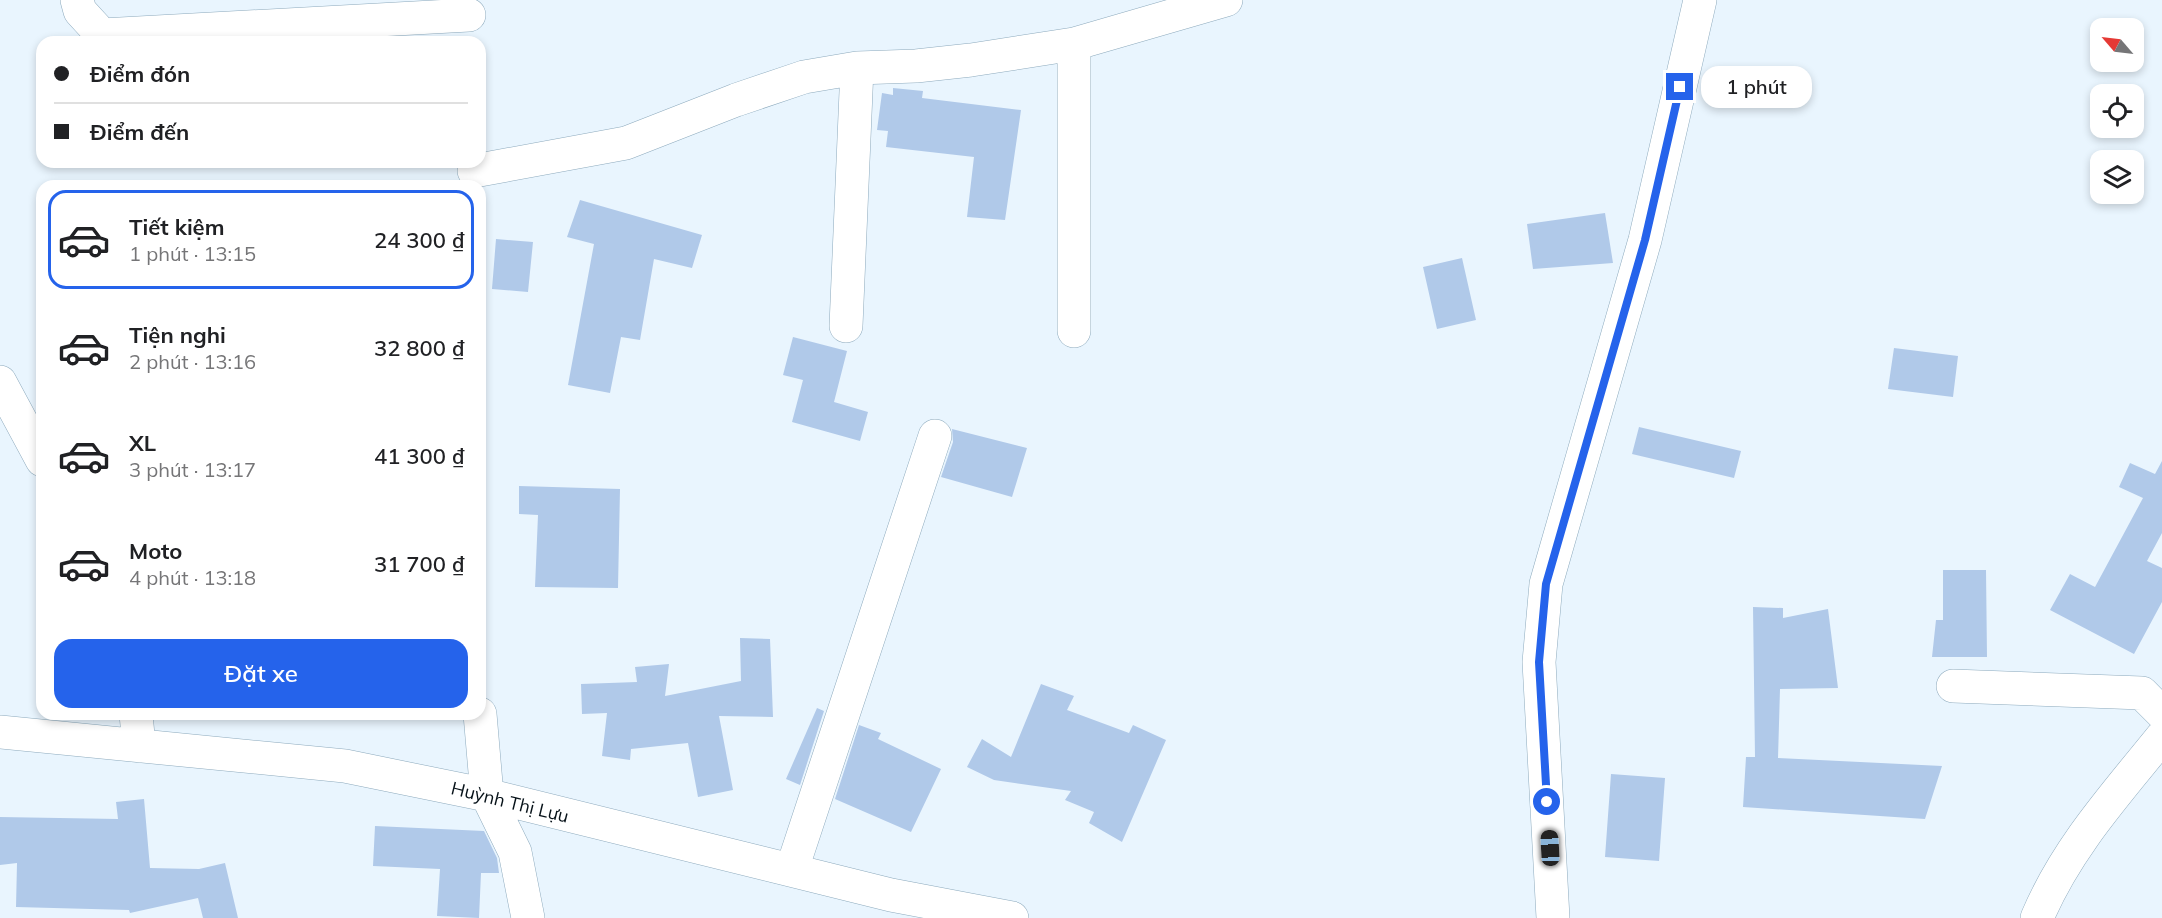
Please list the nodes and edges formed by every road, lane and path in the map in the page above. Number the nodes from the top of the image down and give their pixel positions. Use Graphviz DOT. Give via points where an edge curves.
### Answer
graph roads {
  1 [pos="77,0"];
  2 [pos="1226,0"];
  3 [pos="1700,0"];
  4 [pos="470,19"];
  5 [pos="1074,44"];
  6 [pos="857,68"];
  7 [pos="474,173"];
  8 [pos="846,326"];
  9 [pos="1074,331"];
  10 [pos="0,382"];
  11 [pos="934,436"];
  12 [pos="36,449"];
  13 [pos="1953,686"];
  14 [pos="2162,713"];
  15 [pos="481,720"];
  16 [pos="137,730"];
  17 [pos="0,732"];
  18 [pos="2162,737"];
  19 [pos="487,795"];
  20 [pos="792,869"];
  21 [pos="528,918"];
  22 [pos="1012,918"];
  23 [pos="1553,918"];
  24 [pos="2037,918"];
  1 -- 4 [label="street" via="80,11 102,35"];
  2 -- 5 [label="street"];
  3 -- 23 [label="street" via="1645,240 1546,584 1539,662"];
  5 -- 6 [label="street" via="927,65"];
  5 -- 9 [label="street"];
  6 -- 7 [label="street" via="792,81 626,142"];
  6 -- 8 [label="street"];
  10 -- 12 [label="street"];
  11 -- 20 [label="street"];
  13 -- 14 [label="street" via="2142,693"];
  15 -- 19 [label="street"];
  16 -- 17 [label="street, Huỳnh Thị Lựu"];
  16 -- 19 [label="street, Huỳnh Thị Lựu"];
  18 -- 24 [label="street" via="2076,844"];
  19 -- 20 [label="street, Huỳnh Thị Lựu"];
  19 -- 21 [label="street" via="515,852"];
  20 -- 22 [label="street, Huỳnh Thị Lựu" via="891,895"];
}
